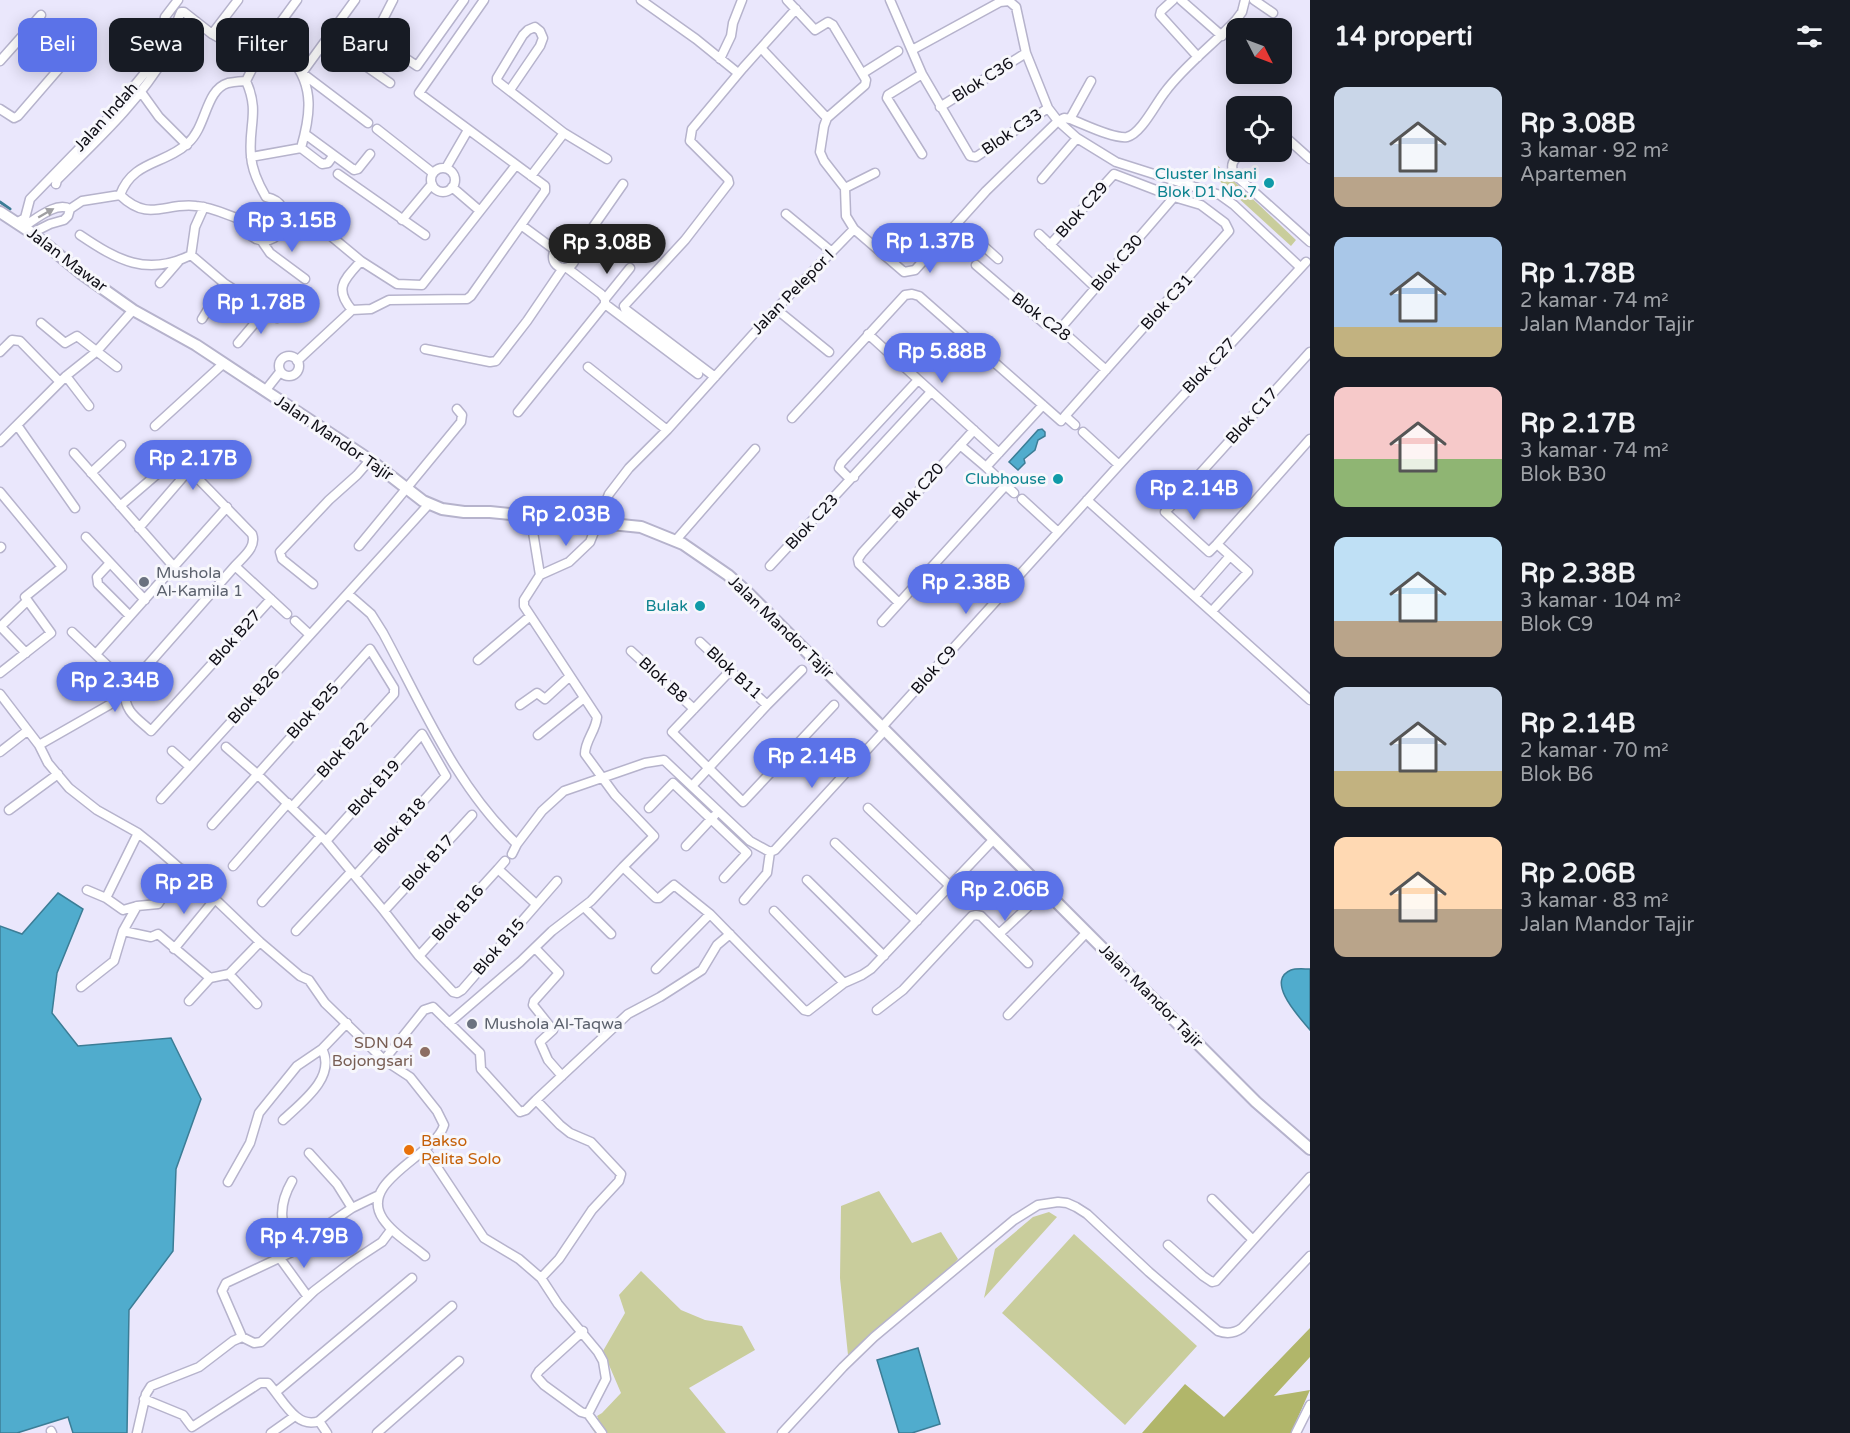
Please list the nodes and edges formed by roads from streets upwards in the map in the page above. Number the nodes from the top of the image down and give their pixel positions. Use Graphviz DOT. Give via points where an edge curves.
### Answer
graph roads {
  1 [pos="178,0"];
  2 [pos="238,0"];
  3 [pos="297,0"];
  4 [pos="356,0"];
  5 [pos="393,0"];
  6 [pos="464,0"];
  7 [pos="484,0"];
  8 [pos="641,0"];
  9 [pos="742,0"];
  10 [pos="787,0"];
  11 [pos="890,0"];
  12 [pos="1181,0"];
  13 [pos="1245,0"];
  14 [pos="1254,0"];
  15 [pos="1010,1"];
  16 [pos="1170,1"];
  17 [pos="796,9"];
  18 [pos="1273,13"];
  19 [pos="41,15"];
  20 [pos="282,18"];
  21 [pos="343,18"];
  22 [pos="212,34"];
  23 [pos="216,36"];
  24 [pos="1222,36"];
  25 [pos="321,47"];
  26 [pos="761,48"];
  27 [pos="912,50"];
  28 [pos="898,51"];
  29 [pos="1026,53"];
  30 [pos="1198,57"];
  31 [pos="720,59"];
  32 [pos="0,61"];
  33 [pos="417,66"];
  34 [pos="56,72"];
  35 [pos="250,72"];
  36 [pos="374,72"];
  37 [pos="302,73"];
  38 [pos="738,73"];
  39 [pos="863,73"];
  40 [pos="922,74"];
  41 [pos="431,76"];
  42 [pos="246,81"];
  43 [pos="1091,81"];
  44 [pos="390,83"];
  45 [pos="510,90"];
  46 [pos="141,92"];
  47 [pos="940,107"];
  48 [pos="1048,108"];
  49 [pos="0,109"];
  50 [pos="827,118"];
  51 [pos="1070,119"];
  52 [pos="1058,121"];
  53 [pos="368,123"];
  54 [pos="377,129"];
  55 [pos="468,130"];
  56 [pos="564,133"];
  57 [pos="304,134"];
  58 [pos="1077,138"];
  59 [pos="1292,143"];
  60 [pos="187,145"];
  61 [pos="301,148"];
  62 [pos="370,154"];
  63 [pos="922,154"];
  64 [pos="333,156"];
  65 [pos="251,157"];
  66 [pos="607,159"];
  67 [pos="1310,159"];
  68 [pos="1232,162"];
  69 [pos="516,165"];
  70 [pos="446,168"];
  71 [pos="434,172"];
  72 [pos="874,173"];
  73 [pos="338,174"];
  74 [pos="531,176"];
  75 [pos="1042,179"];
  76 [pos="432,183"];
  77 [pos="56,184"];
  78 [pos="623,184"];
  79 [pos="452,187"];
  80 [pos="845,188"];
  81 [pos="120,195"];
  82 [pos="1174,197"];
  83 [pos="204,207"];
  84 [pos="70,209"];
  85 [pos="284,210"];
  86 [pos="480,211"];
  87 [pos="0,212"];
  88 [pos="786,214"];
  89 [pos="310,220"];
  90 [pos="402,220"];
  91 [pos="958,223"];
  92 [pos="521,225"];
  93 [pos="24,227"];
  94 [pos="320,227"];
  95 [pos="854,229"];
  96 [pos="1039,234"];
  97 [pos="80,235"];
  98 [pos="425,236"];
  99 [pos="261,240"];
  100 [pos="1310,243"];
  101 [pos="1050,245"];
  102 [pos="555,250"];
  103 [pos="832,252"];
  104 [pos="574,253"];
  105 [pos="191,255"];
  106 [pos="998,259"];
  107 [pos="179,261"];
  108 [pos="362,261"];
  109 [pos="976,265"];
  110 [pos="565,268"];
  111 [pos="630,268"];
  112 [pos="305,279"];
  113 [pos="160,283"];
  114 [pos="224,283"];
  115 [pos="397,284"];
  116 [pos="1095,287"];
  117 [pos="389,300"];
  118 [pos="605,301"];
  119 [pos="776,309"];
  120 [pos="133,310"];
  121 [pos="352,310"];
  122 [pos="265,311"];
  123 [pos="277,318"];
  124 [pos="202,319"];
  125 [pos="41,323"];
  126 [pos="1060,329"];
  127 [pos="868,334"];
  128 [pos="238,343"];
  129 [pos="425,349"];
  130 [pos="0,352"];
  131 [pos="96,352"];
  132 [pos="829,352"];
  133 [pos="1310,352"];
  134 [pos="297,361"];
  135 [pos="224,363"];
  136 [pos="117,367"];
  137 [pos="588,367"];
  138 [pos="1106,370"];
  139 [pos="280,372"];
  140 [pos="698,374"];
  141 [pos="715,377"];
  142 [pos="63,379"];
  143 [pos="918,380"];
  144 [pos="265,390"];
  145 [pos="931,392"];
  146 [pos="1043,405"];
  147 [pos="90,406"];
  148 [pos="457,409"];
  149 [pos="518,412"];
  150 [pos="1065,416"];
  151 [pos="792,418"];
  152 [pos="17,425"];
  153 [pos="1075,425"];
  154 [pos="155,426"];
  155 [pos="668,429"];
  156 [pos="974,430"];
  157 [pos="1083,432"];
  158 [pos="1310,439"];
  159 [pos="0,442"];
  160 [pos="121,445"];
  161 [pos="960,445"];
  162 [pos="755,450"];
  163 [pos="74,453"];
  164 [pos="999,453"];
  165 [pos="370,460"];
  166 [pos="1119,465"];
  167 [pos="986,467"];
  168 [pos="190,469"];
  169 [pos="91,473"];
  170 [pos="854,477"];
  171 [pos="1006,485"];
  172 [pos="408,489"];
  173 [pos="1150,490"];
  174 [pos="0,492"];
  175 [pos="1014,492"];
  176 [pos="1022,500"];
  177 [pos="1088,500"];
  178 [pos="429,504"];
  179 [pos="120,506"];
  180 [pos="227,507"];
  181 [pos="75,508"];
  182 [pos="1169,508"];
  183 [pos="532,516"];
  184 [pos="598,523"];
  185 [pos="139,528"];
  186 [pos="1058,532"];
  187 [pos="86,537"];
  188 [pos="676,540"];
  189 [pos="1217,544"];
  190 [pos="359,546"];
  191 [pos="1230,556"];
  192 [pos="110,563"];
  193 [pos="236,566"];
  194 [pos="770,566"];
  195 [pos="174,567"];
  196 [pos="540,575"];
  197 [pos="313,584"];
  198 [pos="348,594"];
  199 [pos="1195,596"];
  200 [pos="271,599"];
  201 [pos="145,600"];
  202 [pos="27,601"];
  203 [pos="898,603"];
  204 [pos="1212,611"];
  205 [pos="287,614"];
  206 [pos="130,616"];
  207 [pos="529,617"];
  208 [pos="295,621"];
  209 [pos="882,622"];
  210 [pos="0,627"];
  211 [pos="72,632"];
  212 [pos="310,635"];
  213 [pos="700,642"];
  214 [pos="370,649"];
  215 [pos="631,651"];
  216 [pos="26,653"];
  217 [pos="96,654"];
  218 [pos="478,660"];
  219 [pos="731,670"];
  220 [pos="802,670"];
  221 [pos="0,673"];
  222 [pos="569,677"];
  223 [pos="129,686"];
  224 [pos="0,694"];
  225 [pos="584,698"];
  226 [pos="1310,700"];
  227 [pos="110,705"];
  228 [pos="520,705"];
  229 [pos="767,705"];
  230 [pos="834,705"];
  231 [pos="694,709"];
  232 [pos="884,729"];
  233 [pos="27,731"];
  234 [pos="422,734"];
  235 [pos="538,735"];
  236 [pos="39,745"];
  237 [pos="226,747"];
  238 [pos="172,751"];
  239 [pos="0,752"];
  240 [pos="190,767"];
  241 [pos="709,768"];
  242 [pos="58,774"];
  243 [pos="257,774"];
  244 [pos="602,779"];
  245 [pos="692,786"];
  246 [pos="160,799"];
  247 [pos="290,805"];
  248 [pos="649,808"];
  249 [pos="868,808"];
  250 [pos="9,810"];
  251 [pos="719,811"];
  252 [pos="472,814"];
  253 [pos="711,819"];
  254 [pos="212,825"];
  255 [pos="138,833"];
  256 [pos="323,839"];
  257 [pos="994,839"];
  258 [pos="835,843"];
  259 [pos="517,844"];
  260 [pos="686,846"];
  261 [pos="772,851"];
  262 [pos="512,854"];
  263 [pos="505,861"];
  264 [pos="233,866"];
  265 [pos="623,867"];
  266 [pos="182,869"];
  267 [pos="498,869"];
  268 [pos="353,874"];
  269 [pos="724,878"];
  270 [pos="807,880"];
  271 [pos="557,881"];
  272 [pos="948,885"];
  273 [pos="87,890"];
  274 [pos="1045,891"];
  275 [pos="105,898"];
  276 [pos="215,899"];
  277 [pos="744,900"];
  278 [pos="262,902"];
  279 [pos="536,904"];
  280 [pos="137,906"];
  281 [pos="584,907"];
  282 [pos="384,911"];
  283 [pos="774,911"];
  284 [pos="710,914"];
  285 [pos="917,921"];
  286 [pos="123,931"];
  287 [pos="296,931"];
  288 [pos="1087,932"];
  289 [pos="611,934"];
  290 [pos="730,934"];
  291 [pos="999,934"];
  292 [pos="260,942"];
  293 [pos="535,948"];
  294 [pos="174,949"];
  295 [pos="419,956"];
  296 [pos="884,956"];
  297 [pos="1028,963"];
  298 [pos="656,969"];
  299 [pos="229,974"];
  300 [pos="210,978"];
  301 [pos="844,983"];
  302 [pos="81,987"];
  303 [pos="189,1001"];
  304 [pos="257,1004"];
  305 [pos="878,1010"];
  306 [pos="1008,1015"];
  307 [pos="347,1023"];
  308 [pos="449,1023"];
  309 [pos="322,1049"];
  310 [pos="384,1060"];
  311 [pos="562,1076"];
  312 [pos="536,1100"];
  313 [pos="283,1120"];
  314 [pos="425,1149"];
  315 [pos="1310,1149"];
  316 [pos="309,1153"];
  317 [pos="1310,1177"];
  318 [pos="292,1181"];
  319 [pos="228,1182"];
  320 [pos="379,1195"];
  321 [pos="1212,1199"];
  322 [pos="352,1208"];
  323 [pos="391,1230"];
  324 [pos="1253,1240"];
  325 [pos="1168,1245"];
  326 [pos="292,1252"];
  327 [pos="425,1256"];
  328 [pos="1310,1256"];
  329 [pos="279,1257"];
  330 [pos="412,1278"];
  331 [pos="541,1278"];
  332 [pos="308,1297"];
  333 [pos="452,1306"];
  334 [pos="583,1331"];
  335 [pos="242,1337"];
  336 [pos="459,1361"];
  337 [pos="276,1392"];
  338 [pos="144,1399"];
  339 [pos="1310,1405"];
  340 [pos="588,1414"];
  341 [pos="295,1416"];
  342 [pos="319,1421"];
  343 [pos="192,1430"];
  344 [pos="137,1433"];
  345 [pos="272,1433"];
  346 [pos="327,1433"];
  347 [pos="377,1433"];
  348 [pos="602,1433"];
  349 [pos="782,1433"];
  350 [pos="1296,1433"];
  1 -- 93 [label="street, Jalan Indah" via="165,17 160,48 148,69 103,124 30,199"];
  2 -- 22 [label="street"];
  3 -- 20 [label="street"];
  4 -- 21 [label="street"];
  5 -- 33 [label="street" via="374,37"];
  6 -- 33 [label="street"];
  7 -- 41 [label="street"];
  8 -- 31 [label="street"];
  9 -- 31 [label="street"];
  10 -- 17 [label="street"];
  11 -- 27 [label="street"];
  12 -- 24 [label="street"];
  13 -- 24 [label="street" via="1242,12"];
  14 -- 18 [label="street"];
  15 -- 27 [label="street" via="1000,2"];
  15 -- 29 [label="street" via="1016,7"];
  16 -- 30 [label="street" via="1160,15"];
  17 -- 26 [label="street"];
  17 -- 39 [label="street" via="815,30 828,22 832,25"];
  19 -- 32 [label="street"];
  22 -- 23 [label="street"];
  22 -- 46 [label="street" via="181,12 167,54"];
  24 -- 30 [label="street"];
  25 -- 37 [label="street"];
  26 -- 38 [label="street"];
  26 -- 50 [label="street"];
  27 -- 40 [label="street"];
  28 -- 39 [label="street"];
  29 -- 47 [label="street, Blok C36"];
  29 -- 48 [label="street"];
  30 -- 51 [label="street" via="1166,90 1143,124 1127,137"];
  31 -- 38 [label="street"];
  33 -- 41 [label="street"];
  34 -- 49 [label="street" via="18,116 10,117"];
  35 -- 42 [label="street"];
  36 -- 44 [label="street"];
  37 -- 53 [label="street"];
  37 -- 57 [label="street" via="310,106"];
  38 -- 141 [label="street" via="690,135 690,141 729,183 685,240 624,306"];
  39 -- 50 [label="street" via="866,84"];
  40 -- 47 [label="street"];
  40 -- 63 [label="street" via="888,94 888,101"];
  41 -- 55 [label="street" via="418,93"];
  42 -- 60 [label="street" via="226,84 217,90 199,131"];
  42 -- 65 [label="street" via="254,108"];
  43 -- 51 [label="street"];
  45 -- 45 [label="street" via="540,46 543,38 535,27 523,35 497,78"];
  45 -- 56 [label="street"];
  46 -- 60 [label="street"];
  46 -- 77 [label="street"];
  47 -- 48 [label="street, Blok C33" via="970,156 976,157"];
  48 -- 52 [label="street"];
  50 -- 80 [label="street" via="820,152"];
  51 -- 52 [label="street"];
  52 -- 58 [label="street"];
  52 -- 91 [label="street"];
  54 -- 71 [label="street"];
  55 -- 69 [label="street"];
  55 -- 70 [label="street"];
  56 -- 66 [label="street"];
  56 -- 74 [label="street"];
  57 -- 61 [label="street"];
  57 -- 64 [label="street"];
  58 -- 75 [label="street"];
  58 -- 166 [label="street, Blok C27" via="1116,162 1220,195 1303,264"];
  59 -- 67 [label="street"];
  60 -- 81 [label="street" via="138,170"];
  61 -- 64 [label="street" via="322,164"];
  61 -- 65 [label="street"];
  62 -- 64 [label="street" via="355,171"];
  65 -- 85 [label="street" via="266,197"];
  68 -- 100 [label="street" via="1234,174"];
  69 -- 74 [label="street"];
  69 -- 86 [label="street"];
  70 -- 71 [label="street"];
  70 -- 79 [label="street" via="454,176"];
  71 -- 76 [label="street"];
  72 -- 80 [label="street"];
  73 -- 90 [label="street"];
  74 -- 92 [label="street" via="546,188"];
  76 -- 79 [label="street" via="441,191"];
  76 -- 90 [label="street"];
  78 -- 104 [label="street"];
  79 -- 86 [label="street"];
  80 -- 95 [label="street" via="846,216"];
  81 -- 83 [label="street" via="145,210"];
  81 -- 84 [label="street" via="82,201"];
  82 -- 101 [label="street, Blok C29" via="1114,174"];
  82 -- 116 [label="street, Blok C30"];
  82 -- 138 [label="street, Blok C31" via="1201,205 1225,223 1228,234"];
  83 -- 99 [label="street" via="242,220 249,234"];
  83 -- 105 [label="street" via="195,227"];
  93 -- 84 [label="street, one-way" via="57,207"];
  84 -- 93 [label="street" via="64,220"];
  85 -- 89 [label="street"];
  85 -- 99 [label="street" via="285,224 280,233"];
  86 -- 115 [label="street" via="424,283"];
  87 -- 93 [label="street, Jalan Mawar"];
  88 -- 103 [label="street"];
  90 -- 98 [label="street"];
  91 -- 95 [label="street" via="921,265 906,273"];
  91 -- 106 [label="street"];
  92 -- 102 [label="street"];
  92 -- 117 [label="street" via="467,299"];
  93 -- 120 [label="street, Jalan Mawar"];
  94 -- 108 [label="street"];
  95 -- 103 [label="street, Jalan Pelepor I"];
  96 -- 101 [label="street"];
  97 -- 107 [label="street" via="132,264 152,266"];
  99 -- 112 [label="street" via="270,253"];
  101 -- 116 [label="street"];
  102 -- 104 [label="street" via="566,246"];
  102 -- 110 [label="street" via="554,261"];
  103 -- 119 [label="street, Jalan Pelepor I"];
  104 -- 110 [label="street" via="573,264"];
  105 -- 107 [label="street"];
  105 -- 114 [label="street"];
  107 -- 113 [label="street"];
  108 -- 115 [label="street"];
  108 -- 121 [label="street" via="344,281 341,291"];
  109 -- 126 [label="street, Blok C28" via="1045,324"];
  110 -- 118 [label="street"];
  110 -- 129 [label="street" via="496,362"];
  111 -- 118 [label="street"];
  114 -- 122 [label="street"];
  114 -- 124 [label="street"];
  115 -- 117 [label="street"];
  116 -- 126 [label="street, Blok C30"];
  117 -- 121 [label="street" via="370,309"];
  118 -- 140 [label="street"];
  118 -- 149 [label="street"];
  119 -- 132 [label="street"];
  119 -- 141 [label="street, Jalan Pelepor I"];
  120 -- 131 [label="street"];
  120 -- 135 [label="street, Jalan Mandor Tajir"];
  121 -- 134 [label="street"];
  122 -- 123 [label="street"];
  122 -- 128 [label="street"];
  125 -- 131 [label="street" via="65,343 77,336"];
  126 -- 138 [label="street, Blok C28"];
  127 -- 143 [label="street"];
  127 -- 146 [label="street" via="905,295 919,296"];
  127 -- 151 [label="street"];
  130 -- 142 [label="street" via="12,340 20,341"];
  131 -- 136 [label="street"];
  131 -- 142 [label="street"];
  133 -- 182 [label="street, Blok C17"];
  134 -- 139 [label="street" via="298,371 293,376"];
  134 -- 139 [label="street" via="291,356 284,357 279,362"];
  135 -- 144 [label="street, Jalan Mandor Tajir"];
  135 -- 154 [label="street"];
  137 -- 155 [label="street"];
  138 -- 150 [label="street, Blok C31"];
  139 -- 144 [label="street"];
  141 -- 155 [label="street, Jalan Pelepor I"];
  142 -- 147 [label="street"];
  142 -- 152 [label="street"];
  143 -- 145 [label="street"];
  143 -- 170 [label="street, Blok C23" via="841,463 839,468 844,475"];
  144 -- 165 [label="street, Jalan Mandor Tajir"];
  145 -- 156 [label="street"];
  145 -- 170 [label="street, Blok C23"];
  146 -- 150 [label="street" via="1061,421"];
  146 -- 164 [label="street"];
  148 -- 172 [label="street" via="462,415 461,422"];
  150 -- 153 [label="street"];
  152 -- 159 [label="street"];
  152 -- 181 [label="street"];
  155 -- 184 [label="street, Jalan Pelepor I" via="618,481"];
  156 -- 161 [label="street, Blok C20"];
  156 -- 164 [label="street"];
  157 -- 166 [label="street"];
  158 -- 189 [label="street"];
  160 -- 169 [label="street"];
  161 -- 167 [label="street"];
  161 -- 203 [label="street, Blok C20" via="858,560"];
  162 -- 188 [label="street"];
  163 -- 169 [label="street"];
  164 -- 167 [label="street"];
  165 -- 172 [label="street, Jalan Mandor Tajir"];
  165 -- 197 [label="street" via="280,552 282,559"];
  166 -- 177 [label="street, Blok C27"];
  167 -- 171 [label="street"];
  168 -- 179 [label="street" via="177,457"];
  168 -- 180 [label="street"];
  168 -- 185 [label="street"];
  169 -- 179 [label="street"];
  170 -- 194 [label="street, Blok C23"];
  171 -- 175 [label="street"];
  171 -- 203 [label="street"];
  172 -- 178 [label="street, Jalan Mandor Tajir"];
  172 -- 190 [label="street"];
  173 -- 182 [label="street"];
  174 -- 202 [label="street" via="62,565 28,593"];
  176 -- 186 [label="street"];
  177 -- 186 [label="street, Blok C9"];
  177 -- 199 [label="street"];
  178 -- 183 [label="street, Jalan Mandor Tajir" via="464,512"];
  178 -- 198 [label="street, Blok B26"];
  179 -- 185 [label="street"];
  180 -- 193 [label="street" via="254,540"];
  180 -- 195 [label="street"];
  182 -- 189 [label="street" via="1165,513 1209,552"];
  183 -- 184 [label="street, Jalan Mandor Tajir"];
  183 -- 196 [label="street"];
  184 -- 188 [label="street, Jalan Mandor Tajir" via="640,527"];
  184 -- 196 [label="street, Jalan Pelepor I" via="590,542 569,562"];
  185 -- 195 [label="street"];
  186 -- 232 [label="street, Blok C9"];
  187 -- 192 [label="street"];
  188 -- 232 [label="street, Jalan Mandor Tajir" via="714,564 749,594"];
  189 -- 191 [label="street"];
  191 -- 199 [label="street"];
  191 -- 204 [label="street" via="1248,572"];
  192 -- 201 [label="street"];
  192 -- 206 [label="street" via="97,577 98,584"];
  193 -- 200 [label="street"];
  193 -- 223 [label="street"];
  195 -- 201 [label="street"];
  196 -- 207 [label="street" via="523,602"];
  198 -- 212 [label="street, Blok B26"];
  198 -- 259 [label="street" via="371,614 383,633 462,779 495,823"];
  199 -- 204 [label="street"];
  200 -- 205 [label="street"];
  200 -- 223 [label="street, Blok B27" via="151,731 128,710 124,699"];
  201 -- 206 [label="street"];
  202 -- 210 [label="street"];
  202 -- 216 [label="street" via="51,633"];
  203 -- 209 [label="street"];
  204 -- 226 [label="street"];
  206 -- 217 [label="street"];
  207 -- 218 [label="street"];
  207 -- 222 [label="street"];
  208 -- 212 [label="street"];
  210 -- 216 [label="street"];
  211 -- 217 [label="street"];
  212 -- 240 [label="street, Blok B26"];
  213 -- 219 [label="street, Blok B11"];
  214 -- 243 [label="street, Blok B25"];
  214 -- 247 [label="street, Blok B22" via="394,694"];
  215 -- 231 [label="street, Blok B8"];
  216 -- 221 [label="street"];
  217 -- 223 [label="street"];
  219 -- 229 [label="street, Blok B11"];
  219 -- 231 [label="street, Blok B8"];
  220 -- 229 [label="street"];
  222 -- 225 [label="street"];
  222 -- 228 [label="street" via="545,699 537,693"];
  224 -- 233 [label="street"];
  225 -- 235 [label="street"];
  225 -- 244 [label="street" via="597,717 585,754"];
  227 -- 236 [label="street"];
  229 -- 241 [label="street"];
  230 -- 241 [label="street" via="743,802"];
  231 -- 241 [label="street, Blok B8" via="672,732"];
  232 -- 257 [label="street, Jalan Mandor Tajir"];
  232 -- 261 [label="street, Blok C9"];
  233 -- 236 [label="street"];
  233 -- 239 [label="street"];
  234 -- 256 [label="street, Blok B19"];
  234 -- 268 [label="street, Blok B18" via="446,776"];
  236 -- 242 [label="street"];
  237 -- 243 [label="street"];
  238 -- 240 [label="street"];
  240 -- 246 [label="street, Blok B26"];
  241 -- 245 [label="street"];
  242 -- 250 [label="street"];
  242 -- 255 [label="street" via="80,798"];
  243 -- 247 [label="street"];
  243 -- 254 [label="street, Blok B25"];
  244 -- 245 [label="street" via="664,760"];
  244 -- 259 [label="street" via="564,791 542,811"];
  244 -- 265 [label="street" via="654,836"];
  245 -- 251 [label="street"];
  247 -- 256 [label="street"];
  247 -- 264 [label="street, Blok B22"];
  248 -- 253 [label="street" via="673,783"];
  249 -- 272 [label="street"];
  251 -- 253 [label="street"];
  251 -- 261 [label="street" via="750,841"];
  252 -- 282 [label="street, Blok B17"];
  253 -- 260 [label="street"];
  253 -- 269 [label="street" via="747,853"];
  255 -- 266 [label="street"];
  255 -- 275 [label="street"];
  256 -- 268 [label="street"];
  256 -- 278 [label="street, Blok B19"];
  257 -- 272 [label="street"];
  257 -- 274 [label="street, Jalan Mandor Tajir"];
  258 -- 285 [label="street"];
  259 -- 262 [label="street"];
  261 -- 277 [label="street" via="767,873"];
  263 -- 267 [label="street, Blok B16"];
  265 -- 281 [label="street"];
  265 -- 284 [label="street" via="656,898 674,885"];
  266 -- 276 [label="street"];
  266 -- 280 [label="street" via="158,904"];
  267 -- 279 [label="street"];
  267 -- 295 [label="street, Blok B16"];
  268 -- 282 [label="street"];
  268 -- 287 [label="street, Blok B18"];
  270 -- 296 [label="street"];
  271 -- 279 [label="street, Blok B15"];
  272 -- 285 [label="street"];
  273 -- 275 [label="street"];
  274 -- 288 [label="street, Jalan Mandor Tajir"];
  274 -- 291 [label="street"];
  275 -- 280 [label="street" via="123,910"];
  276 -- 292 [label="street"];
  276 -- 294 [label="street"];
  279 -- 295 [label="street, Blok B15" via="457,993"];
  280 -- 286 [label="street"];
  281 -- 289 [label="street"];
  281 -- 293 [label="street"];
  282 -- 295 [label="street"];
  283 -- 301 [label="street"];
  284 -- 290 [label="street"];
  284 -- 298 [label="street"];
  285 -- 296 [label="street"];
  286 -- 294 [label="street" via="151,937 158,934"];
  286 -- 302 [label="street" via="112,963"];
  288 -- 306 [label="street"];
  288 -- 315 [label="street, Jalan Mandor Tajir" via="1256,1102"];
  290 -- 301 [label="street" via="804,1010 811,1009"];
  290 -- 311 [label="street" via="702,970 628,1014"];
  291 -- 297 [label="street"];
  291 -- 305 [label="street" via="981,916 972,916 903,990"];
  292 -- 299 [label="street"];
  292 -- 307 [label="street" via="309,980 325,1003"];
  293 -- 308 [label="street"];
  293 -- 311 [label="street" via="559,973 533,1005 553,1029 540,1042 548,1060"];
  294 -- 300 [label="street"];
  296 -- 301 [label="street" via="862,975"];
  299 -- 300 [label="street"];
  299 -- 304 [label="street"];
  300 -- 303 [label="street"];
  307 -- 309 [label="street"];
  307 -- 310 [label="street"];
  308 -- 310 [label="street" via="433,1007 424,1010"];
  308 -- 312 [label="street" via="480,1053 481,1069 520,1112"];
  309 -- 313 [label="street" via="324,1073 316,1087"];
  309 -- 319 [label="street" via="297,1066 259,1113 250,1143"];
  310 -- 314 [label="street" via="410,1077 443,1122 442,1130"];
  311 -- 312 [label="street"];
  312 -- 331 [label="street" via="570,1133 591,1142 621,1174"];
  314 -- 320 [label="street" via="387,1181"];
  314 -- 331 [label="street" via="484,1238"];
  316 -- 322 [label="street"];
  317 -- 324 [label="street"];
  318 -- 326 [label="street" via="285,1193 281,1222"];
  320 -- 322 [label="street"];
  320 -- 323 [label="street" via="381,1216"];
  321 -- 324 [label="street"];
  322 -- 326 [label="street"];
  323 -- 327 [label="street"];
  323 -- 332 [label="street" via="382,1242"];
  324 -- 325 [label="street" via="1212,1282"];
  326 -- 329 [label="street"];
  328 -- 349 [label="street" via="1242,1329 1224,1334 1087,1214 1067,1203 1038,1205 904,1310 862,1348"];
  329 -- 332 [label="street"];
  329 -- 335 [label="street" via="223,1287"];
  330 -- 337 [label="street"];
  331 -- 334 [label="street"];
  332 -- 335 [label="street" via="261,1342"];
  333 -- 342 [label="street"];
  334 -- 340 [label="street" via="603,1361 606,1379"];
  334 -- 340 [label="street" via="536,1376"];
  335 -- 338 [label="street" via="199,1367 151,1386"];
  336 -- 347 [label="street"];
  337 -- 341 [label="street"];
  337 -- 343 [label="street" via="268,1383 260,1383"];
  338 -- 343 [label="street" via="183,1415"];
  338 -- 344 [label="street"];
  339 -- 350 [label="street"];
  340 -- 348 [label="street"];
  341 -- 342 [label="street" via="312,1424"];
  341 -- 345 [label="street"];
  342 -- 346 [label="street"];
}
